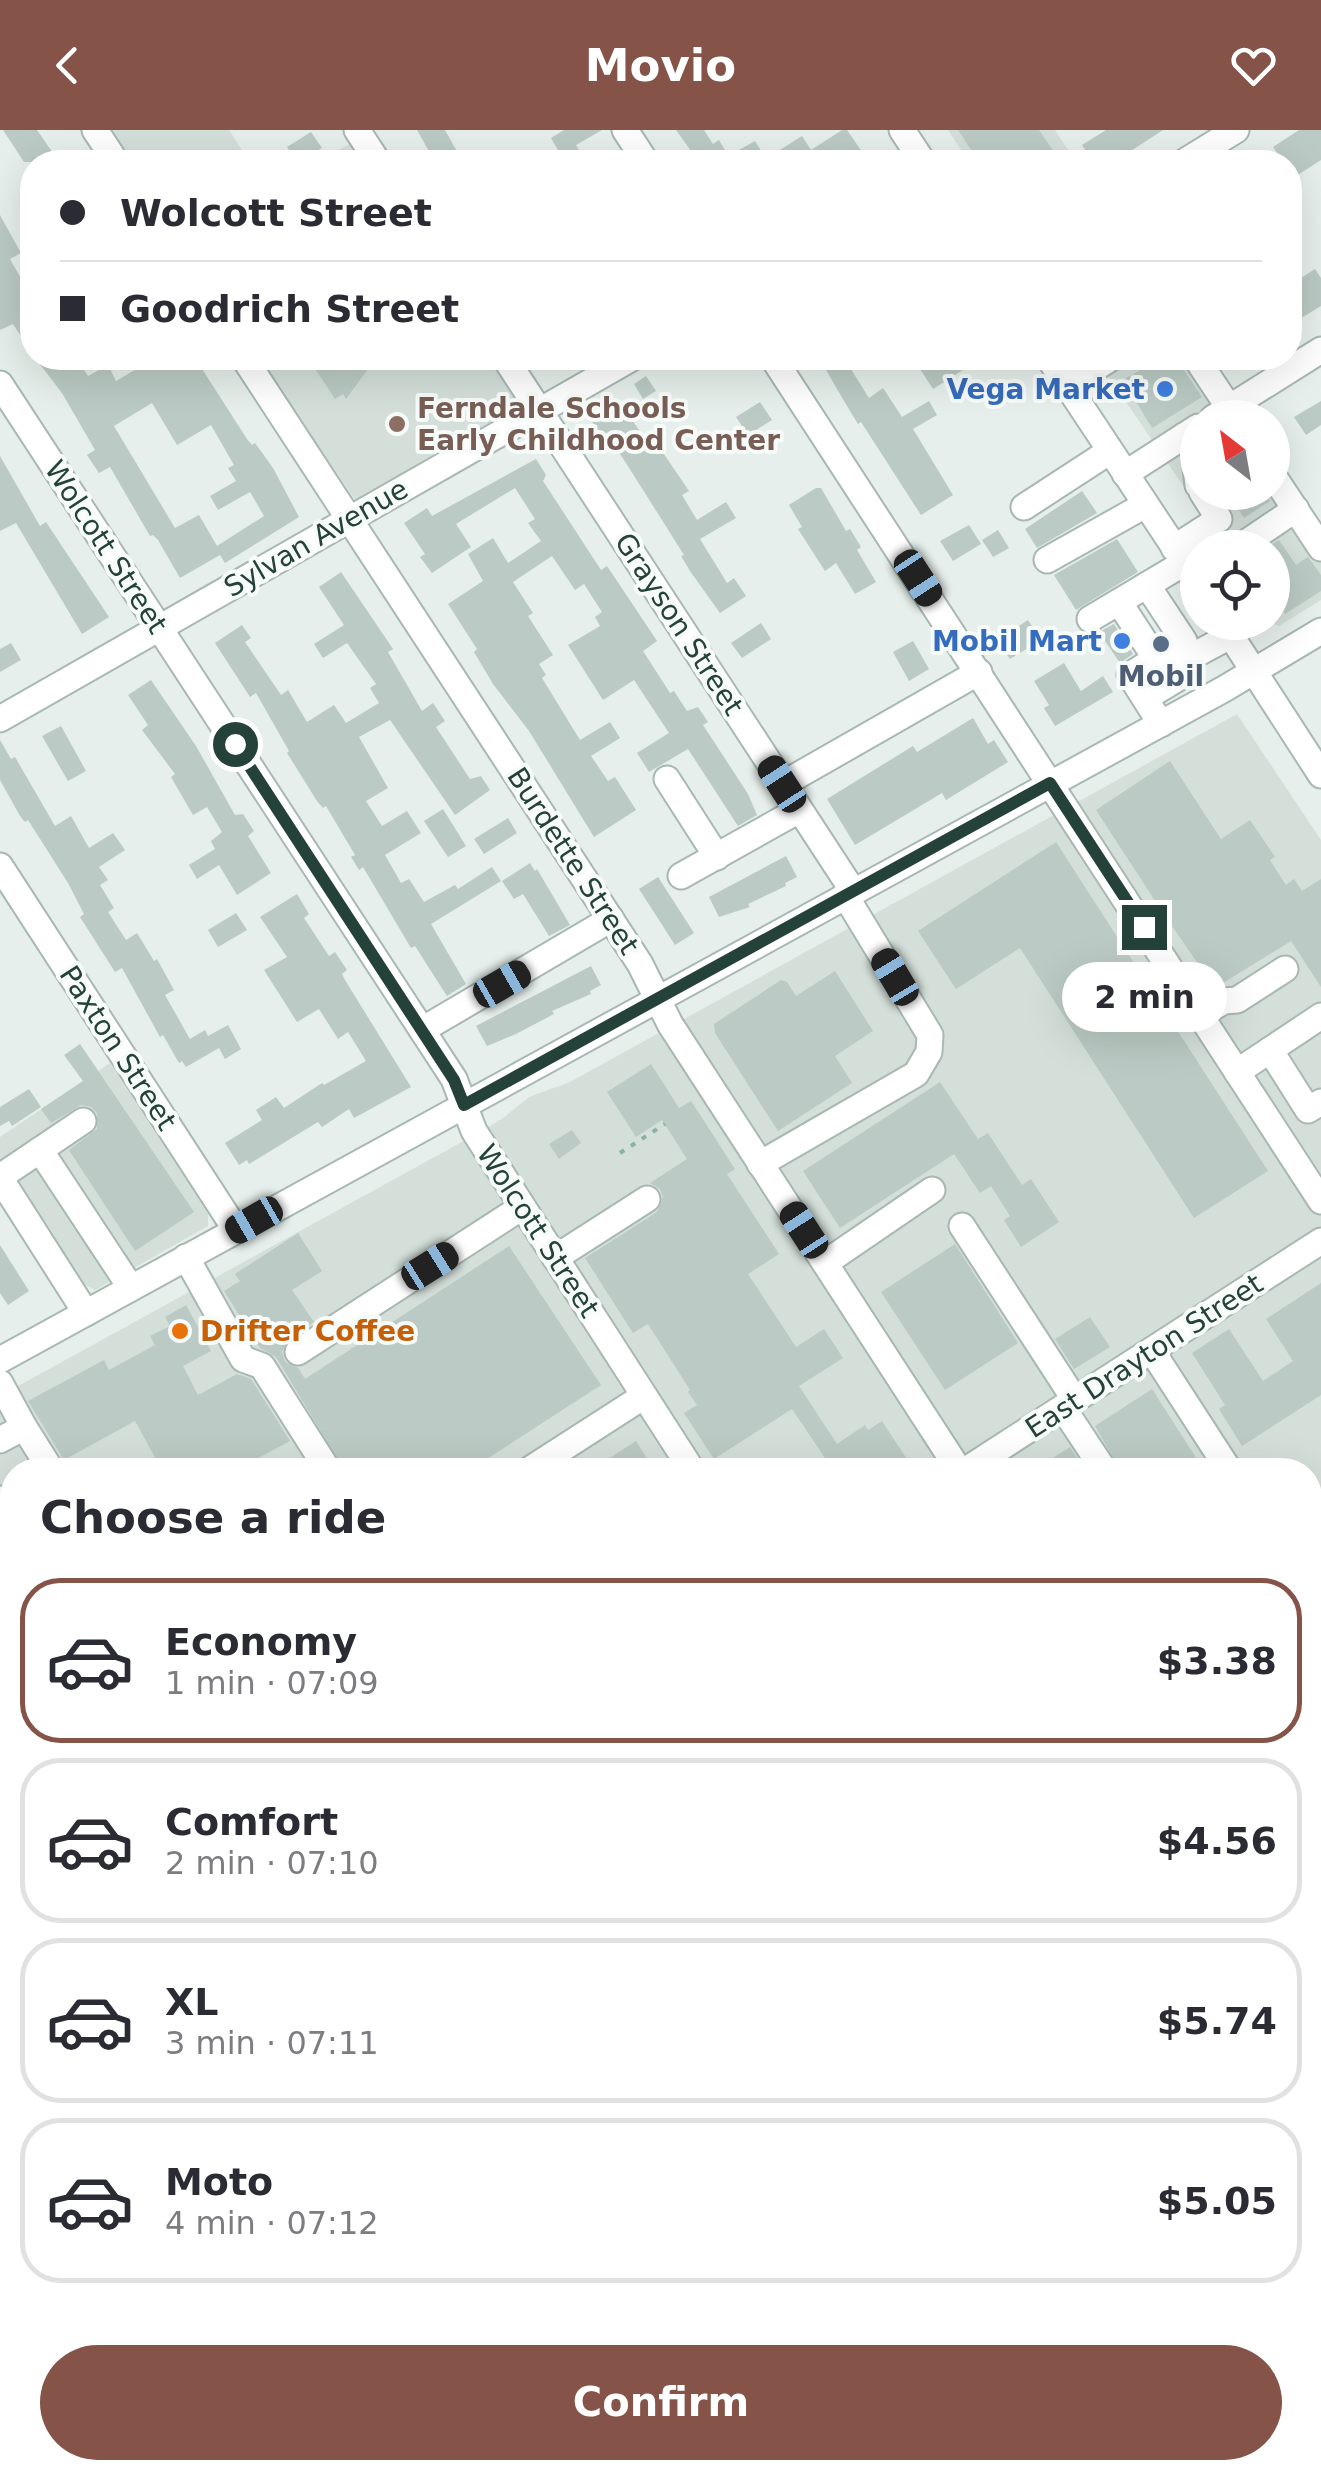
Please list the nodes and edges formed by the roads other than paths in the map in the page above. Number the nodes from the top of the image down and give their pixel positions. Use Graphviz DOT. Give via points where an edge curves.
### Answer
graph roads {
  1 [pos="1236,130"];
  2 [pos="1204,150"];
  3 [pos="252,370"];
  4 [pos="513,370"];
  5 [pos="611,370"];
  6 [pos="781,370"];
  7 [pos="1057,370"];
  8 [pos="1093,370"];
  9 [pos="1202,370"];
  10 [pos="1291,370"];
  11 [pos="0,384"];
  12 [pos="1068,386"];
  13 [pos="1218,400"];
  14 [pos="1247,400"];
  15 [pos="540,410"];
  16 [pos="1180,439"];
  17 [pos="1110,451"];
  18 [pos="1124,474"];
  19 [pos="1290,500"];
  20 [pos="1146,505"];
  21 [pos="1024,507"];
  22 [pos="1296,509"];
  23 [pos="349,518"];
  24 [pos="1265,530"];
  25 [pos="1321,548"];
  26 [pos="1180,556"];
  27 [pos="1047,560"];
  28 [pos="1180,572"];
  29 [pos="1147,584"];
  30 [pos="1119,602"];
  31 [pos="1090,619"];
  32 [pos="159,628"];
  33 [pos="1321,632"];
  34 [pos="1204,640"];
  35 [pos="1233,640"];
  36 [pos="1167,658"];
  37 [pos="980,672"];
  38 [pos="1253,672"];
  39 [pos="0,719"];
  40 [pos="1161,724"];
  41 [pos="1317,760"];
  42 [pos="667,779"];
  43 [pos="1050,783"];
  44 [pos="782,784"];
  45 [pos="800,810"];
  46 [pos="718,856"];
  47 [pos="0,866"];
  48 [pos="681,876"];
  49 [pos="849,893"];
  50 [pos="611,919"];
  51 [pos="1285,969"];
  52 [pos="658,998"];
  53 [pos="1200,1015"];
  54 [pos="1318,1024"];
  55 [pos="422,1030"];
  56 [pos="1270,1050"];
  57 [pos="1237,1072"];
  58 [pos="1321,1102"];
  59 [pos="464,1105"];
  60 [pos="83,1120"];
  61 [pos="40,1150"];
  62 [pos="760,1164"];
  63 [pos="0,1177"];
  64 [pos="932,1190"];
  65 [pos="648,1199"];
  66 [pos="1321,1201"];
  67 [pos="522,1207"];
  68 [pos="962,1226"];
  69 [pos="236,1230"];
  70 [pos="1321,1241"];
  71 [pos="186,1257"];
  72 [pos="555,1258"];
  73 [pos="826,1263"];
  74 [pos="131,1288"];
  75 [pos="86,1313"];
  76 [pos="298,1352"];
  77 [pos="1152,1352"];
  78 [pos="0,1360"];
  79 [pos="0,1383"];
  80 [pos="644,1396"];
  81 [pos="1069,1404"];
  82 [pos="24,1426"];
  83 [pos="0,1440"];
  84 [pos="44,1458"];
  85 [pos="313,1458"];
  86 [pos="548,1458"];
  87 [pos="684,1458"];
  88 [pos="954,1458"];
  89 [pos="981,1458"];
  90 [pos="1098,1458"];
  91 [pos="1221,1458"];
  1 -- 2 [label="street"];
  3 -- 23 [label="street, Burdette Street"];
  4 -- 15 [label="street, Grayson Street"];
  5 -- 15 [label="street, Sylvan Avenue"];
  6 -- 37 [label="street"];
  7 -- 12 [label="street"];
  8 -- 12 [label="street"];
  9 -- 13 [label="street"];
  10 -- 14 [label="street"];
  11 -- 32 [label="street, Wolcott Street"];
  12 -- 17 [label="street"];
  15 -- 23 [label="street, Sylvan Avenue"];
  15 -- 44 [label="street, Grayson Street"];
  16 -- 18 [label="street"];
  17 -- 18 [label="street"];
  17 -- 21 [label="street"];
  18 -- 20 [label="street"];
  19 -- 22 [label="street"];
  20 -- 26 [label="street"];
  20 -- 27 [label="street"];
  22 -- 24 [label="street"];
  22 -- 25 [label="street"];
  23 -- 32 [label="street, Sylvan Avenue"];
  23 -- 50 [label="street, Burdette Street"];
  28 -- 29 [label="street"];
  29 -- 30 [label="street"];
  29 -- 36 [label="street" via="1184,641"];
  30 -- 31 [label="street"];
  30 -- 36 [label="street"];
  32 -- 39 [label="street, Sylvan Avenue"];
  32 -- 55 [label="street, Wolcott Street"];
  33 -- 38 [label="street"];
  34 -- 36 [label="street"];
  35 -- 38 [label="street"];
  36 -- 40 [label="street" via="1130,674"];
  37 -- 43 [label="street"];
  37 -- 44 [label="street"];
  38 -- 40 [label="street"];
  38 -- 41 [label="street"];
  40 -- 43 [label="street"];
  42 -- 46 [label="street"];
  43 -- 49 [label="street"];
  43 -- 53 [label="street"];
  44 -- 45 [label="street, Grayson Street"];
  45 -- 46 [label="street"];
  45 -- 49 [label="street, Grayson Street"];
  46 -- 48 [label="street"];
  47 -- 69 [label="street, Paxton Street"];
  49 -- 52 [label="street"];
  49 -- 62 [label="street, Grayson Street" via="930,1035 929,1052 916,1074"];
  50 -- 52 [label="street, Burdette Street"];
  50 -- 55 [label="street"];
  51 -- 53 [label="street"];
  52 -- 59 [label="street"];
  52 -- 62 [label="street, Burdette Street"];
  53 -- 57 [label="street"];
  54 -- 56 [label="street"];
  55 -- 59 [label="street, Wolcott Street"];
  56 -- 57 [label="street"];
  56 -- 58 [label="street" via="1308,1110"];
  57 -- 66 [label="street"];
  59 -- 67 [label="street, Wolcott Street"];
  59 -- 69 [label="street"];
  60 -- 61 [label="street"];
  61 -- 63 [label="street"];
  61 -- 74 [label="street"];
  62 -- 73 [label="street, Burdette Street"];
  63 -- 75 [label="street"];
  64 -- 73 [label="street"];
  65 -- 72 [label="street"];
  67 -- 72 [label="street, Wolcott Street"];
  67 -- 76 [label="street"];
  68 -- 81 [label="street"];
  69 -- 71 [label="street"];
  70 -- 77 [label="street, East Drayton Street"];
  71 -- 74 [label="street"];
  71 -- 85 [label="street" via="244,1359 262,1366"];
  72 -- 80 [label="street, Wolcott Street"];
  73 -- 88 [label="street, Burdette Street"];
  74 -- 75 [label="street"];
  75 -- 78 [label="street"];
  77 -- 81 [label="street, East Drayton Street"];
  77 -- 91 [label="street"];
  79 -- 82 [label="street"];
  80 -- 86 [label="street"];
  80 -- 87 [label="street, Wolcott Street"];
  81 -- 89 [label="street, East Drayton Street"];
  81 -- 90 [label="street"];
  82 -- 83 [label="street"];
  82 -- 84 [label="street"];
}
